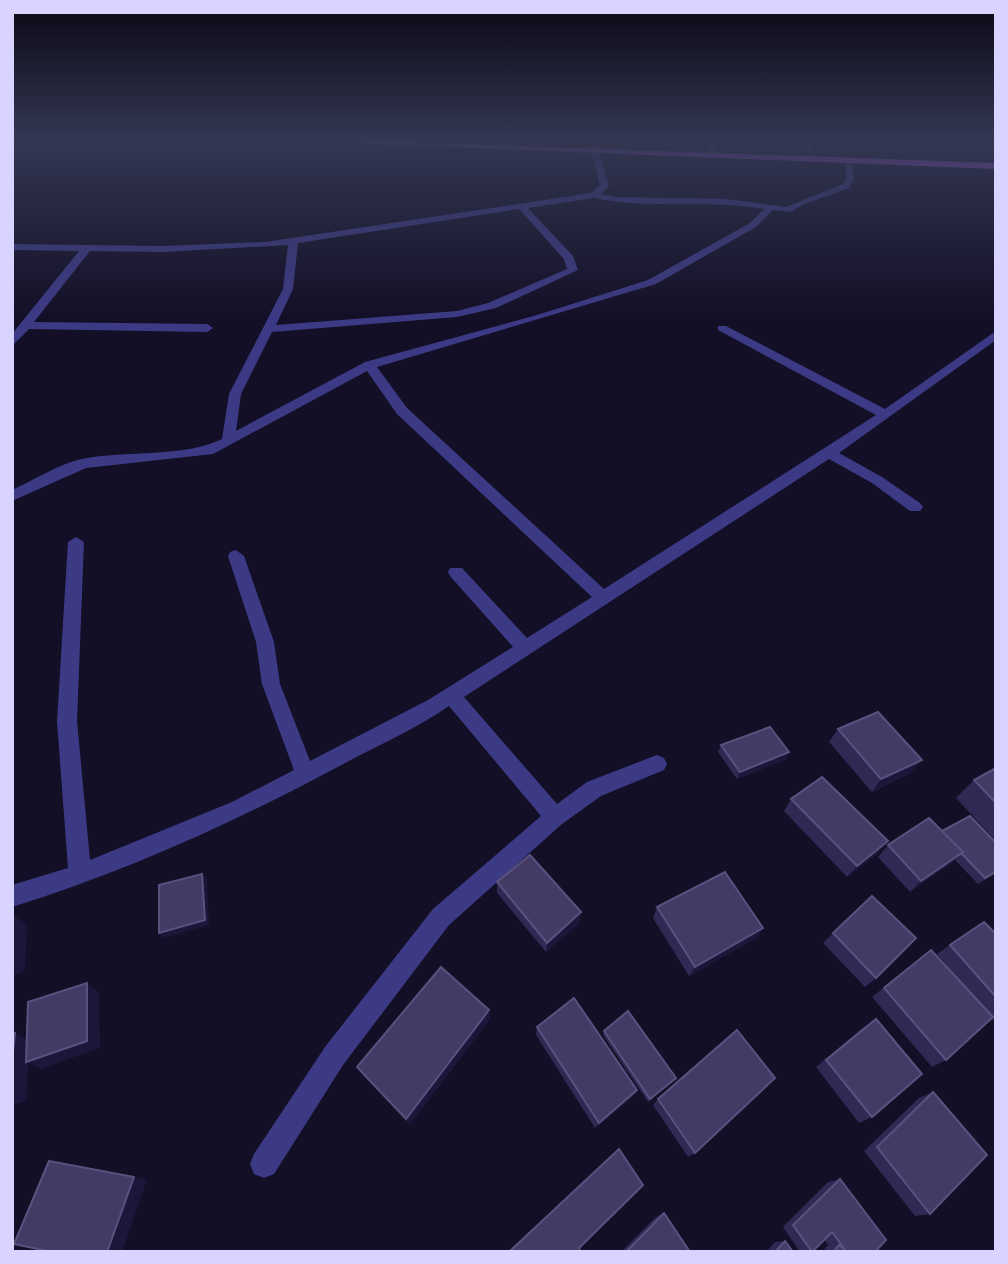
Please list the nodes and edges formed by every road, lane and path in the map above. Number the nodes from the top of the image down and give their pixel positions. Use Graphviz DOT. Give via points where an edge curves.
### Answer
graph roads {
  1 [pos="568,199"];
  2 [pos="607,199"];
  3 [pos="815,199"];
  4 [pos="521,206"];
  5 [pos="771,207"];
  6 [pos="293,242"];
  7 [pos="12,247"];
  8 [pos="88,247"];
  9 [pos="25,325"];
  10 [pos="207,328"];
  11 [pos="722,328"];
  12 [pos="269,329"];
  13 [pos="996,334"];
  14 [pos="12,342"];
  15 [pos="369,365"];
  16 [pos="886,415"];
  17 [pos="228,442"];
  18 [pos="829,453"];
  19 [pos="12,496"];
  20 [pos="915,507"];
  21 [pos="76,542"];
  22 [pos="236,556"];
  23 [pos="456,572"];
  24 [pos="603,597"];
  25 [pos="525,648"];
  26 [pos="451,695"];
  27 [pos="657,764"];
  28 [pos="306,776"];
  29 [pos="555,817"];
  30 [pos="80,875"];
  31 [pos="12,896"];
  32 [pos="264,1164"];
  1 -- 4 [label="street"];
  2 -- 5 [label="street" via="735,200"];
  3 -- 5 [label="street" via="788,210"];
  4 -- 6 [label="street"];
  4 -- 12 [label="street" via="569,258 573,270 492,306 457,314"];
  5 -- 15 [label="street" via="753,225 652,282"];
  6 -- 8 [label="street" via="163,249"];
  6 -- 12 [label="street" via="288,289"];
  7 -- 8 [label="street"];
  8 -- 9 [label="street"];
  9 -- 10 [label="street"];
  9 -- 14 [label="street"];
  11 -- 16 [label="street"];
  12 -- 17 [label="street" via="235,394"];
  13 -- 16 [label="street"];
  15 -- 17 [label="street"];
  15 -- 24 [label="street" via="402,411"];
  16 -- 18 [label="street"];
  17 -- 19 [label="street" via="199,452 82,464"];
  18 -- 20 [label="street"];
  18 -- 24 [label="street"];
  21 -- 30 [label="street" via="67,721"];
  22 -- 28 [label="street" via="265,642 271,684"];
  23 -- 25 [label="street"];
  24 -- 25 [label="street"];
  25 -- 26 [label="street"];
  26 -- 28 [label="street"];
  26 -- 29 [label="street"];
  27 -- 29 [label="street" via="594,789"];
  28 -- 30 [label="street"];
  29 -- 32 [label="street" via="441,917 334,1056"];
  30 -- 31 [label="street"];
}
